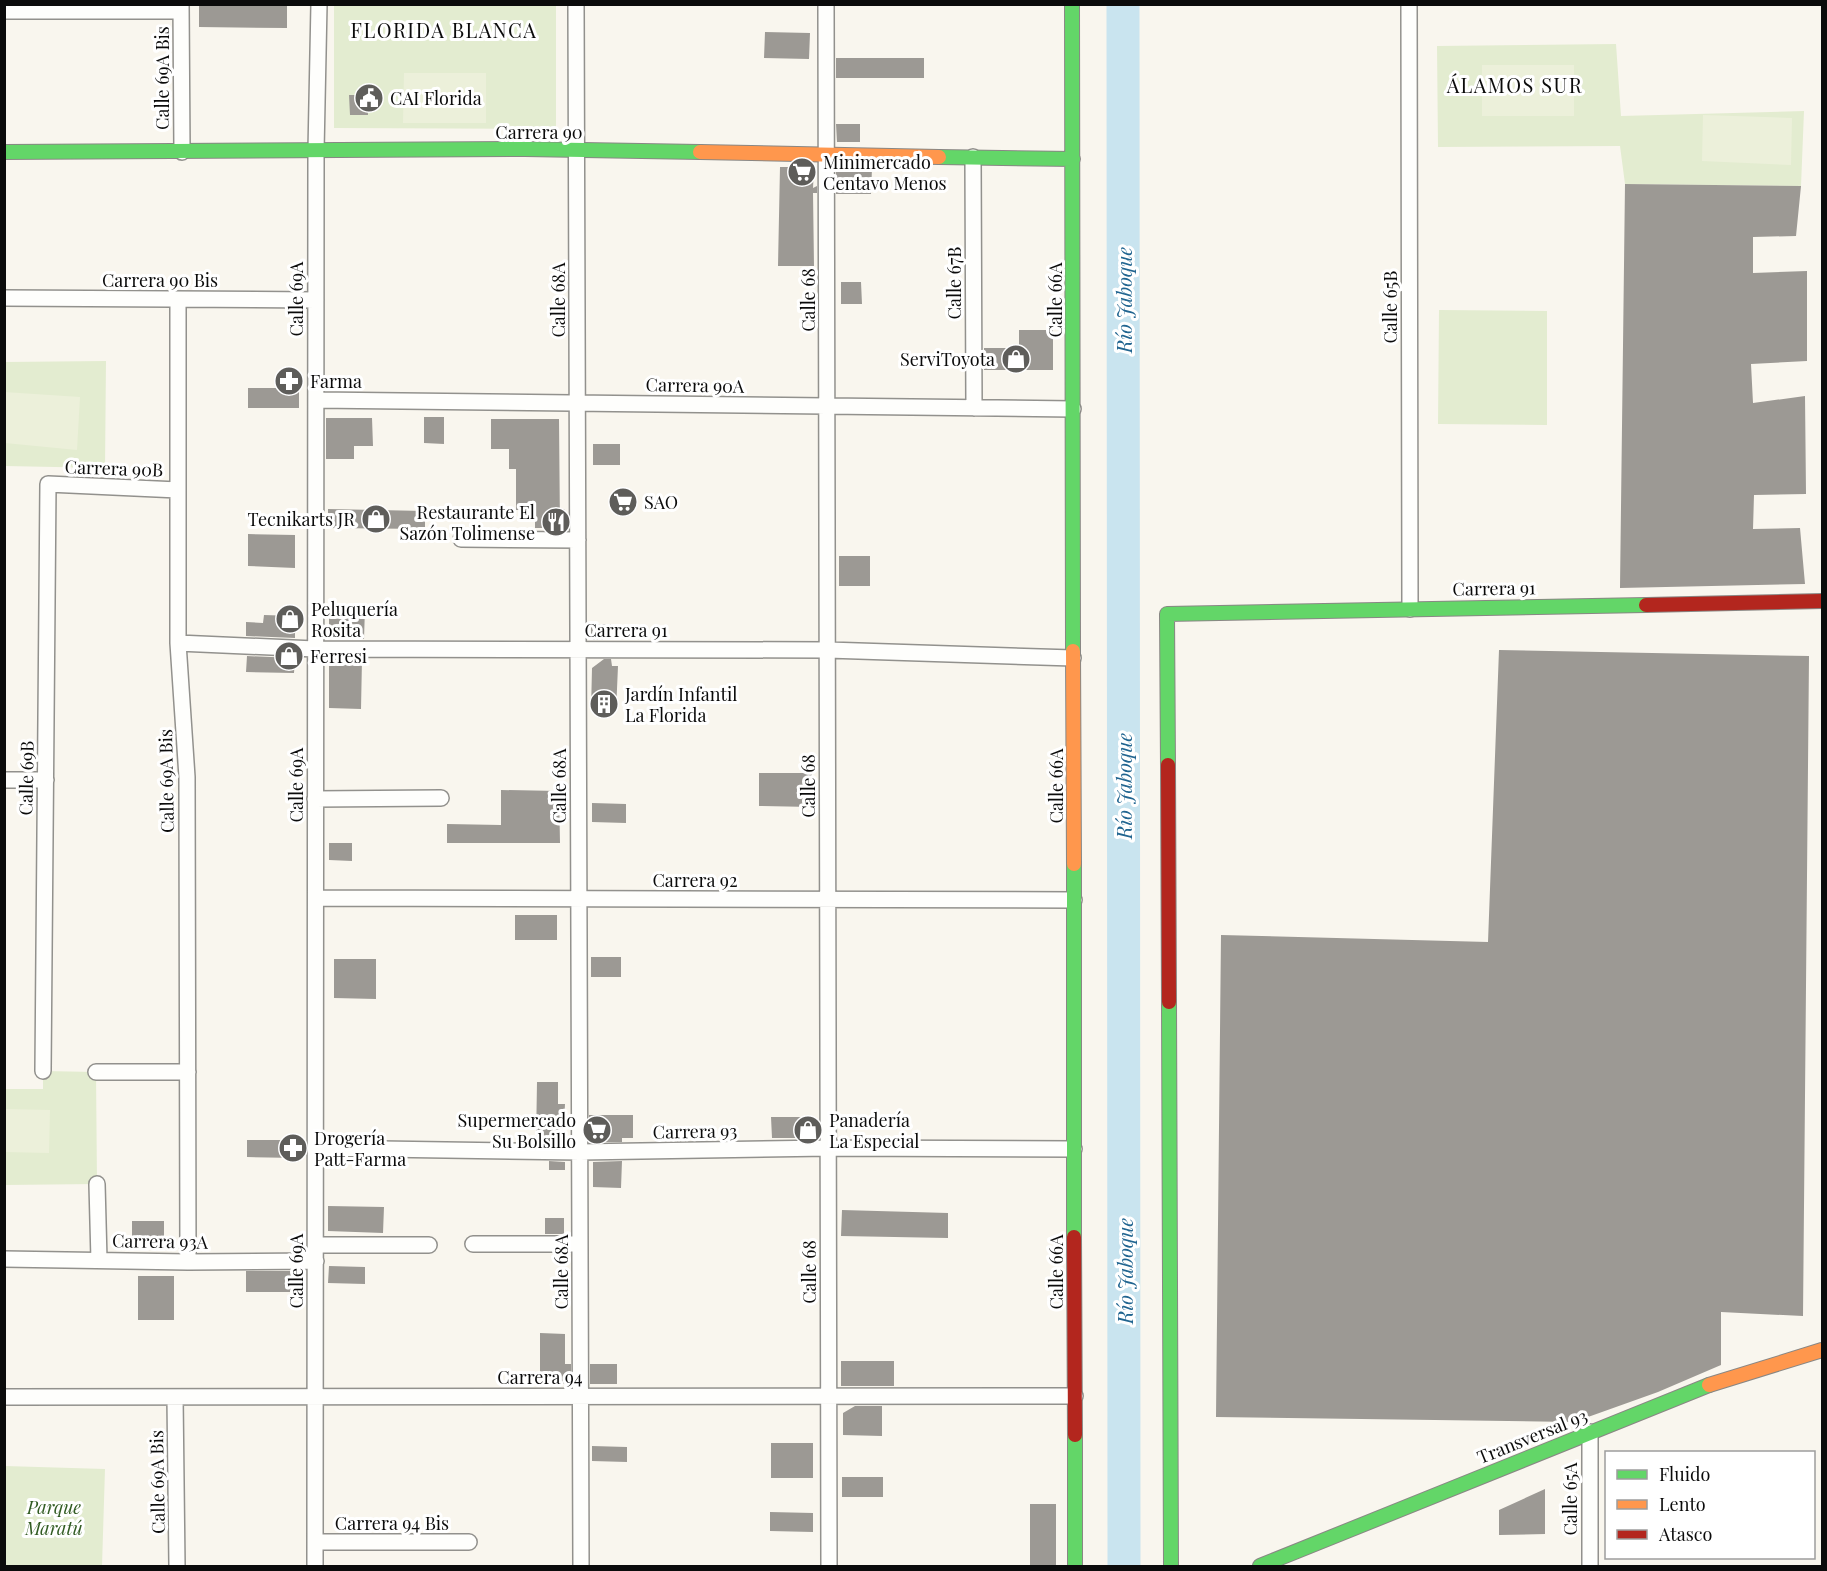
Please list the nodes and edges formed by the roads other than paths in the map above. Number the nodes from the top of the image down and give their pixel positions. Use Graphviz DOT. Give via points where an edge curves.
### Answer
graph roads {
  1 [pos="319,4"];
  2 [pos="576,4"];
  3 [pos="826,4"];
  4 [pos="1072,4"];
  5 [pos="1409,4"];
  6 [pos="97,8"];
  7 [pos="181,8"];
  8 [pos="4,11"];
  9 [pos="577,150"];
  10 [pos="316,151"];
  11 [pos="4,152"];
  12 [pos="182,152"];
  13 [pos="827,154"];
  14 [pos="973,157"];
  15 [pos="1072,159"];
  16 [pos="4,298"];
  17 [pos="178,300"];
  18 [pos="316,300"];
  19 [pos="316,400"];
  20 [pos="578,403"];
  21 [pos="827,406"];
  22 [pos="974,408"];
  23 [pos="1073,409"];
  24 [pos="48,484"];
  25 [pos="178,490"];
  26 [pos="461,539"];
  27 [pos="578,540"];
  28 [pos="1822,601"];
  29 [pos="1410,609"];
  30 [pos="178,642"];
  31 [pos="315,649"];
  32 [pos="578,649"];
  33 [pos="828,650"];
  34 [pos="1073,658"];
  35 [pos="4,780"];
  36 [pos="46,780"];
  37 [pos="441,798"];
  38 [pos="315,799"];
  39 [pos="315,898"];
  40 [pos="579,899"];
  41 [pos="828,900"];
  42 [pos="1074,900"];
  43 [pos="43,1071"];
  44 [pos="96,1072"];
  45 [pos="188,1072"];
  46 [pos="315,1148"];
  47 [pos="828,1148"];
  48 [pos="1074,1149"];
  49 [pos="580,1152"];
  50 [pos="97,1184"];
  51 [pos="473,1244"];
  52 [pos="580,1244"];
  53 [pos="316,1245"];
  54 [pos="429,1245"];
  55 [pos="4,1259"];
  56 [pos="99,1260"];
  57 [pos="316,1261"];
  58 [pos="188,1262"];
  59 [pos="1822,1350"];
  60 [pos="175,1396"];
  61 [pos="315,1396"];
  62 [pos="580,1396"];
  63 [pos="829,1396"];
  64 [pos="1075,1396"];
  65 [pos="4,1397"];
  66 [pos="1590,1432"];
  67 [pos="315,1542"];
  68 [pos="469,1542"];
  69 [pos="177,1566"];
  70 [pos="315,1566"];
  71 [pos="581,1566"];
  72 [pos="829,1566"];
  73 [pos="1075,1566"];
  74 [pos="1171,1566"];
  75 [pos="1260,1566"];
  76 [pos="1590,1566"];
  1 -- 10 [label="street, Calle 69A"];
  2 -- 9 [label="street, Calle 68A"];
  3 -- 13 [label="street, Calle 68"];
  4 -- 15 [label="street, Calle 66A"];
  5 -- 29 [label="street, Calle 65B"];
  6 -- 7 [label="street"];
  6 -- 8 [label="street"];
  7 -- 12 [label="street, Calle 69A Bis"];
  9 -- 10 [label="street, Carrera 90"];
  9 -- 13 [label="street, Carrera 90"];
  9 -- 20 [label="street, Calle 68A"];
  10 -- 12 [label="street, Carrera 90"];
  10 -- 18 [label="street, Calle 69A"];
  11 -- 12 [label="street, Carrera 90"];
  13 -- 14 [label="street, Carrera 90"];
  13 -- 21 [label="street, Calle 68"];
  14 -- 15 [label="street, Carrera 90"];
  14 -- 22 [label="street, Calle 67B"];
  15 -- 23 [label="street, Calle 66A"];
  16 -- 17 [label="street, Carrera 90 Bis"];
  17 -- 18 [label="street, Carrera 90 Bis"];
  17 -- 25 [label="street, Calle 69A Bis"];
  18 -- 19 [label="street, Calle 69A"];
  19 -- 20 [label="street, Carrera 90A"];
  19 -- 31 [label="street, Calle 69A"];
  20 -- 21 [label="street, Carrera 90A"];
  20 -- 27 [label="street, Calle 68A"];
  21 -- 22 [label="street, Carrera 90A"];
  21 -- 33 [label="street, Calle 68"];
  22 -- 23 [label="street, Carrera 90A"];
  23 -- 34 [label="street, Calle 66A"];
  24 -- 25 [label="street, Carrera 90B"];
  24 -- 36 [label="street, Calle 69B"];
  25 -- 30 [label="street, Calle 69A Bis"];
  26 -- 27 [label="street"];
  27 -- 32 [label="street, Calle 68A"];
  28 -- 29 [label="street, Carrera 91"];
  29 -- 74 [label="street, Carrera 91" via="1167,614"];
  30 -- 31 [label="street, Carrera 91"];
  30 -- 45 [label="street, Calle 69A Bis" via="187,777"];
  31 -- 32 [label="street, Carrera 91"];
  31 -- 38 [label="street, Calle 69A"];
  32 -- 33 [label="street, Carrera 91"];
  32 -- 40 [label="street, Calle 68A"];
  33 -- 34 [label="street, Carrera 91"];
  33 -- 41 [label="street, Calle 68"];
  34 -- 42 [label="street, Calle 66A"];
  35 -- 36 [label="street"];
  36 -- 43 [label="street, Calle 69B"];
  37 -- 38 [label="street"];
  38 -- 39 [label="street, Calle 69A"];
  39 -- 40 [label="street, Carrera 92"];
  39 -- 46 [label="street, Calle 69A"];
  40 -- 41 [label="street, Carrera 92"];
  40 -- 49 [label="street, Calle 68A"];
  41 -- 42 [label="street, Carrera 92"];
  41 -- 47 [label="street, Calle 68"];
  42 -- 48 [label="street, Calle 66A"];
  44 -- 45 [label="street"];
  45 -- 58 [label="street, Calle 69A Bis"];
  46 -- 49 [label="street, Carrera 93"];
  46 -- 53 [label="street, Calle 69A"];
  47 -- 48 [label="street, Carrera 93"];
  47 -- 49 [label="street, Carrera 93"];
  47 -- 63 [label="street, Calle 68"];
  48 -- 64 [label="street, Calle 66A"];
  49 -- 52 [label="street, Calle 68A"];
  50 -- 56 [label="street"];
  51 -- 52 [label="street"];
  52 -- 62 [label="street, Calle 68A"];
  53 -- 54 [label="street"];
  53 -- 57 [label="street, Calle 69A"];
  55 -- 56 [label="street, Carrera 93A"];
  56 -- 58 [label="street, Carrera 93A"];
  57 -- 58 [label="street, Carrera 93A"];
  57 -- 61 [label="street, Calle 69A"];
  59 -- 66 [label="street, Transversal 93" via="1747,1372"];
  60 -- 61 [label="street, Carrera 94"];
  60 -- 65 [label="street, Carrera 94"];
  60 -- 69 [label="street, Calle 69A Bis"];
  61 -- 62 [label="street, Carrera 94"];
  61 -- 67 [label="street, Calle 69A"];
  62 -- 63 [label="street, Carrera 94"];
  62 -- 71 [label="street, Calle 68A"];
  63 -- 64 [label="street, Carrera 94"];
  63 -- 72 [label="street, Calle 68"];
  64 -- 73 [label="street, Calle 66A"];
  66 -- 75 [label="street, Transversal 93"];
  66 -- 76 [label="street, Calle 65A"];
  67 -- 68 [label="street, Carrera 94 Bis"];
  67 -- 70 [label="street, Calle 69A"];
}
